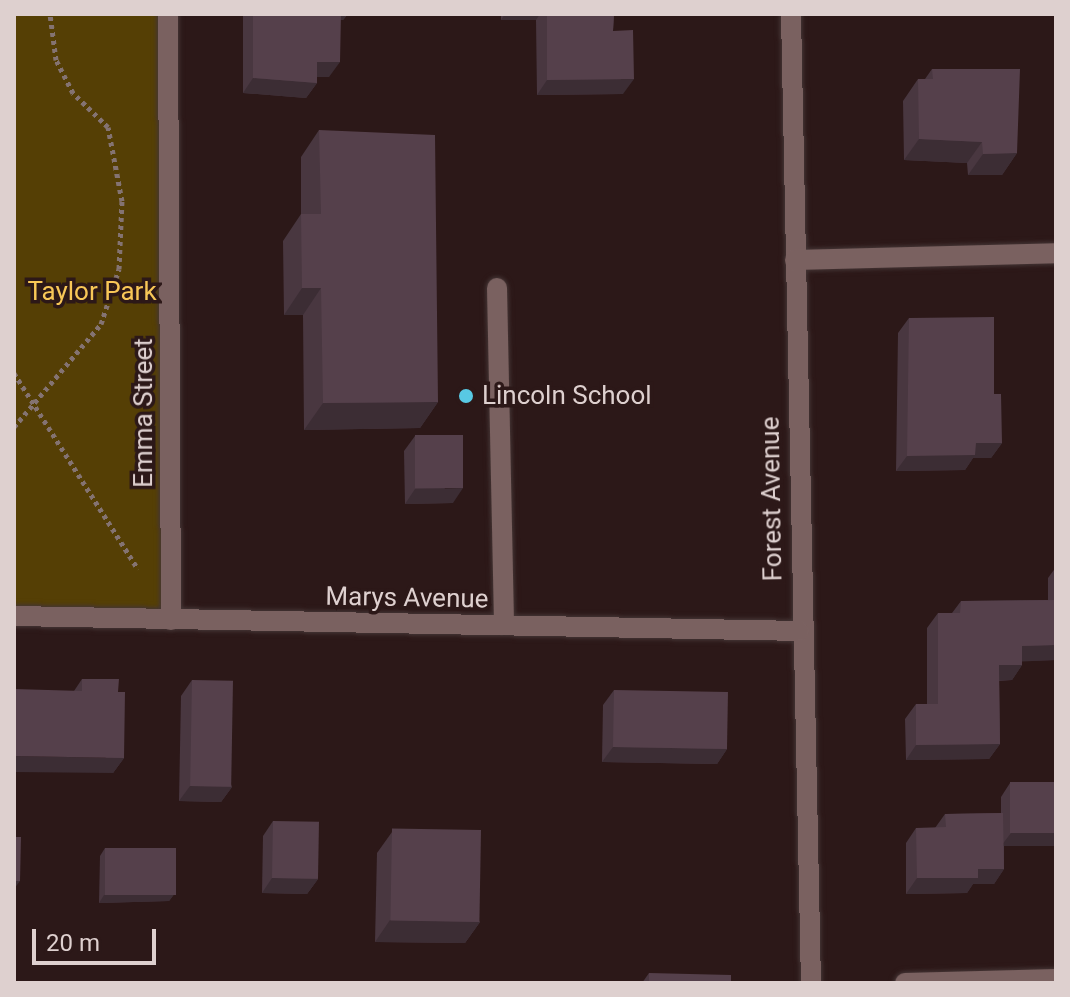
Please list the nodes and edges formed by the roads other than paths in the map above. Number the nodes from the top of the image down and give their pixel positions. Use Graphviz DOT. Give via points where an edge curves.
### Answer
graph roads {
  1 [pos="168,14"];
  2 [pos="791,14"];
  3 [pos="1056,253"];
  4 [pos="795,260"];
  5 [pos="497,288"];
  6 [pos="14,616"];
  7 [pos="171,620"];
  8 [pos="504,625"];
  9 [pos="799,631"];
  10 [pos="1056,979"];
  11 [pos="811,983"];
  12 [pos="905,983"];
  1 -- 7 [label="street, Emma Street"];
  2 -- 4 [label="street, Forest Avenue"];
  3 -- 4 [label="street"];
  4 -- 9 [label="street, Forest Avenue"];
  5 -- 8 [label="street"];
  6 -- 7 [label="street, Marys Avenue"];
  7 -- 8 [label="street, Marys Avenue"];
  8 -- 9 [label="street, Marys Avenue"];
  9 -- 11 [label="street, Forest Avenue"];
  10 -- 12 [label="street"];
}
